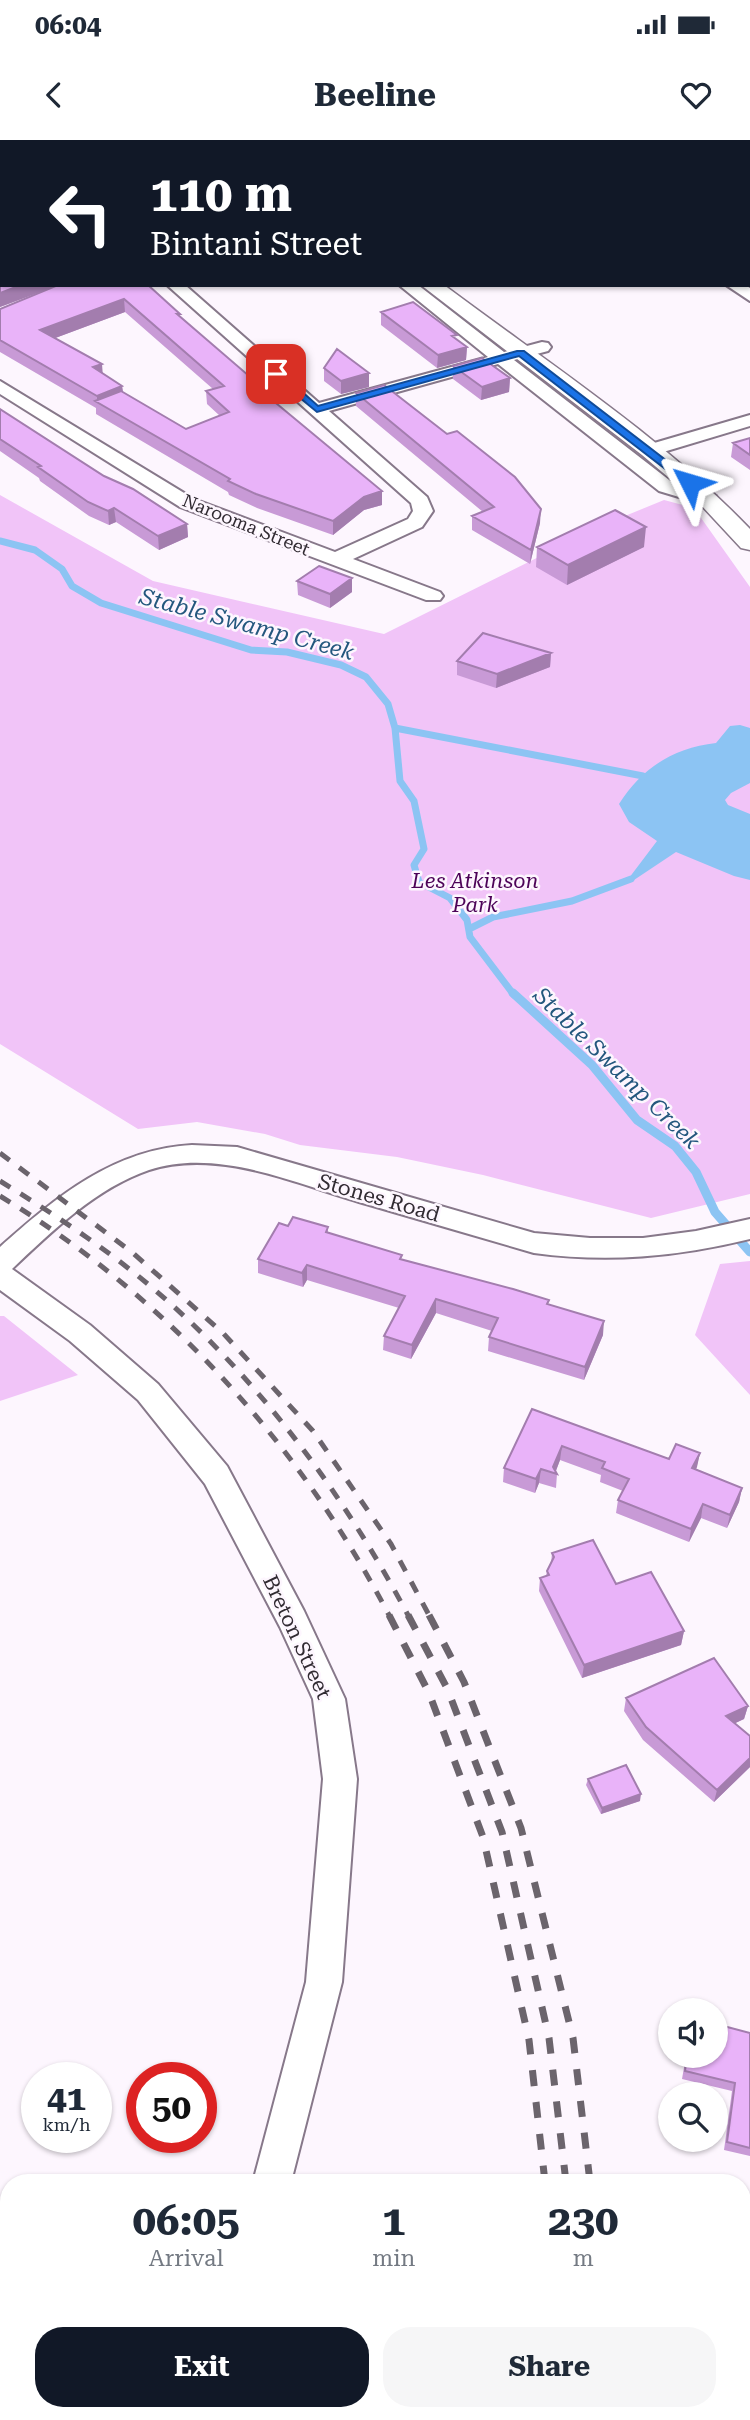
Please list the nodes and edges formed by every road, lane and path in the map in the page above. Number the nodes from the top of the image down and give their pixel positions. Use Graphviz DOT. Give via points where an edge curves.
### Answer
graph roads {
  1 [pos="177,287"];
  2 [pos="410,287"];
  3 [pos="434,287"];
  4 [pos="461,287"];
  5 [pos="521,352"];
  6 [pos="0,386"];
  7 [pos="317,409"];
  8 [pos="750,420"];
  9 [pos="660,447"];
  10 [pos="709,500"];
  11 [pos="742,503"];
  12 [pos="750,543"];
  13 [pos="334,559"];
  14 [pos="433,596"];
  15 [pos="750,1229"];
  16 [pos="29,1236"];
  17 [pos="0,1245"];
  18 [pos="0,1263"];
  19 [pos="0,1275"];
  20 [pos="274,2174"];
  1 -- 7 [label="street"];
  2 -- 5 [label="street"];
  3 -- 5 [label="main road"];
  4 -- 5 [label="main road"];
  5 -- 7 [label="street"];
  5 -- 9 [label="main road"];
  5 -- 10 [label="street" via="666,487"];
  6 -- 13 [label="street, Narooma Street" via="187,503"];
  7 -- 13 [label="street" via="421,501 423,512 415,523"];
  8 -- 9 [label="street"];
  9 -- 10 [label="main road"];
  9 -- 11 [label="main road"];
  10 -- 12 [label="main road"];
  13 -- 14 [label="street, Narooma Street"];
  15 -- 16 [label="street, Stones Road" via="697,1243 638,1250 574,1249 534,1243 237,1157 200,1154 145,1161 126,1169"];
  16 -- 17 [label="street, Stones Road"];
  16 -- 18 [label="street, Stones Road"];
  19 -- 20 [label="street, Breton Street" via="80,1333 148,1392 216,1475 293,1621 328,1699 340,1779 324,1982"];
}
